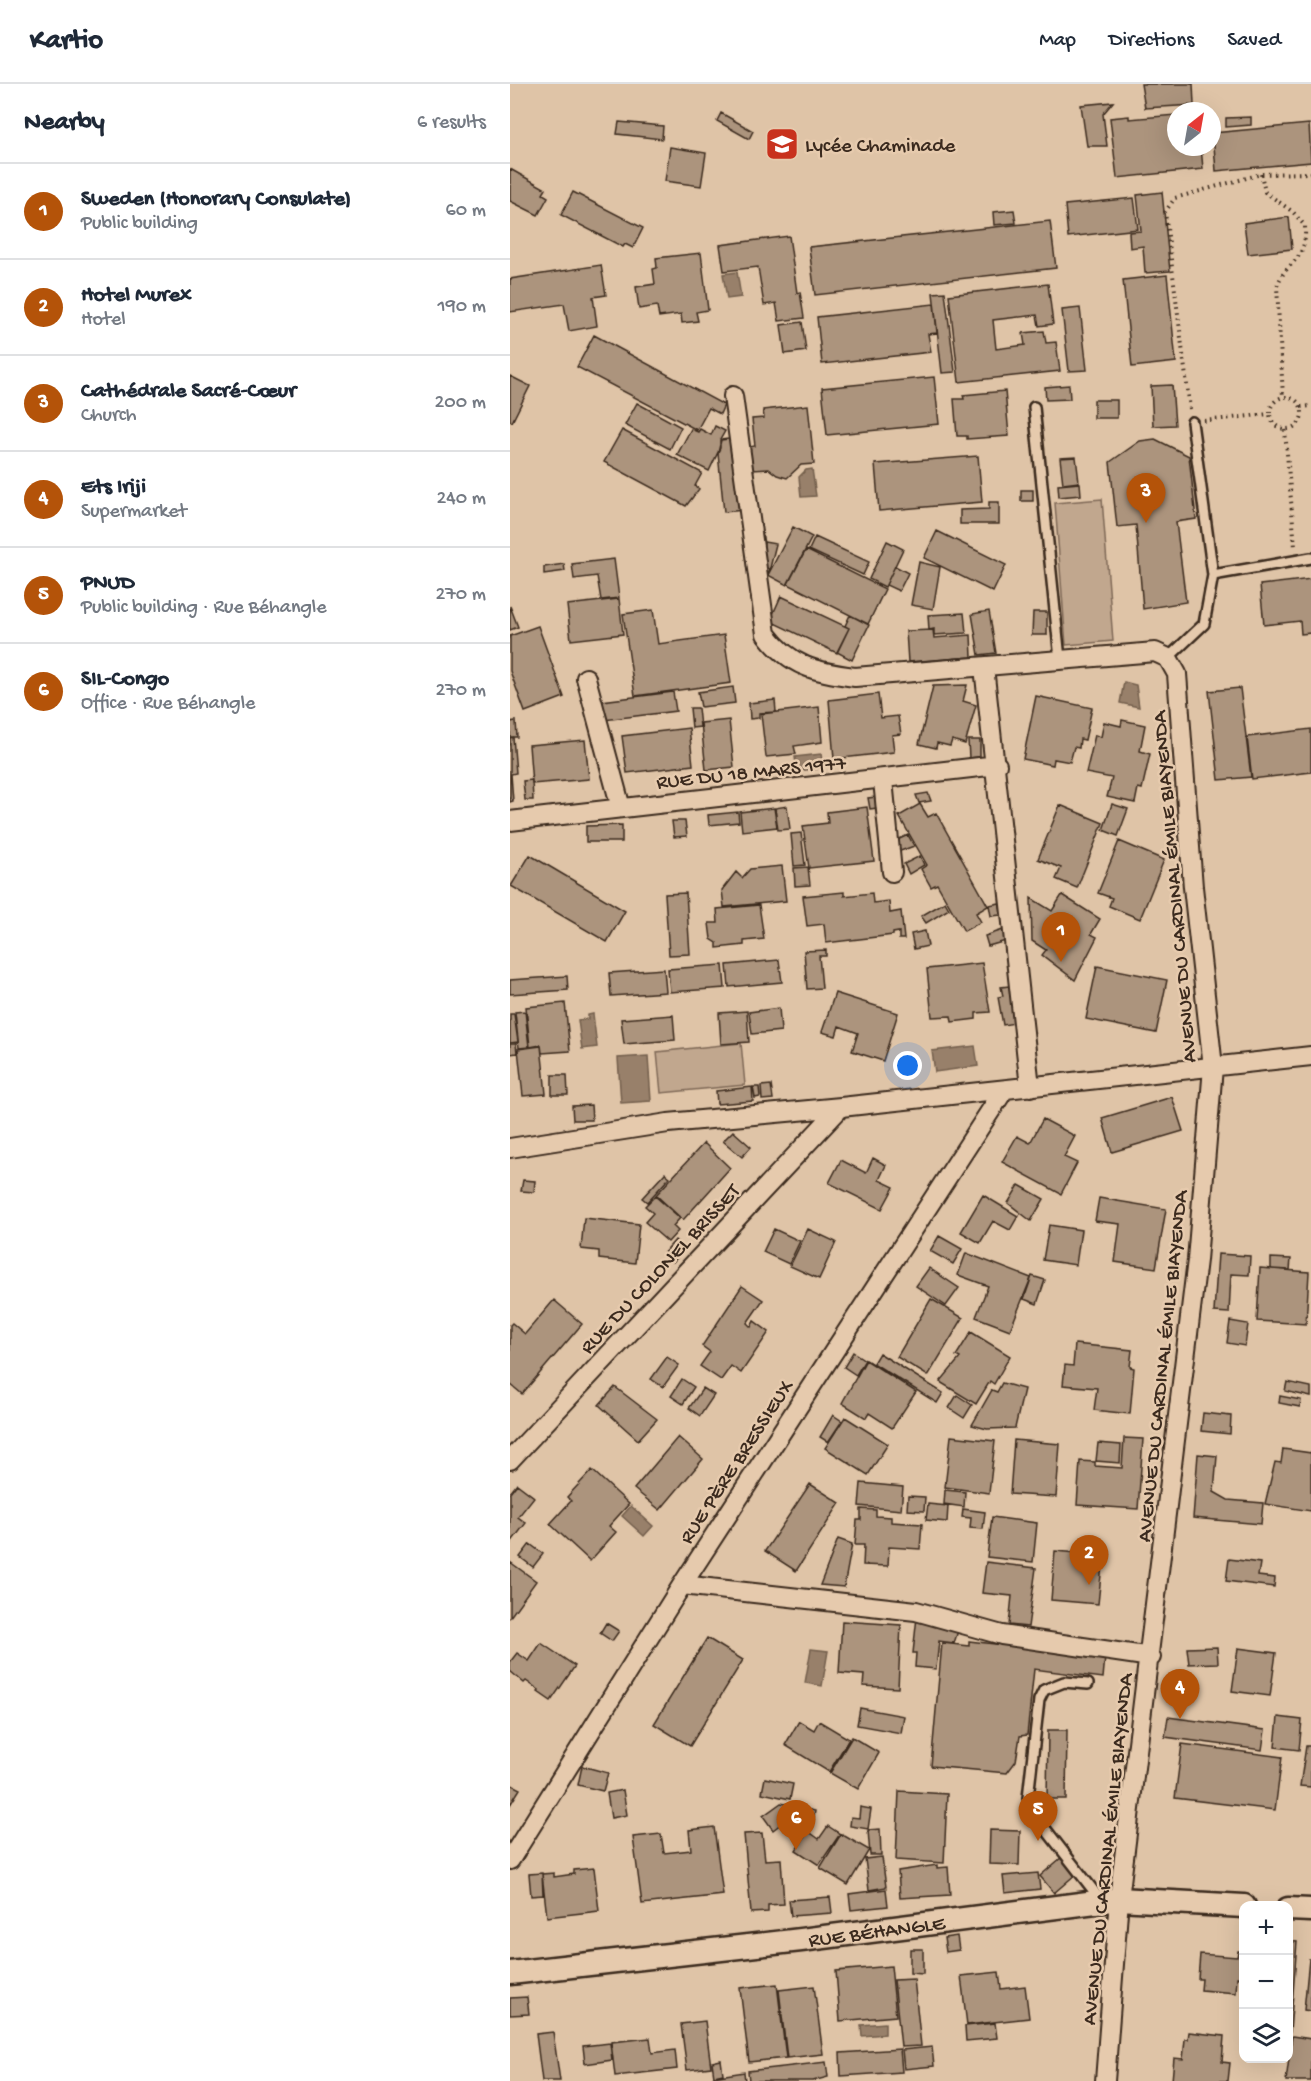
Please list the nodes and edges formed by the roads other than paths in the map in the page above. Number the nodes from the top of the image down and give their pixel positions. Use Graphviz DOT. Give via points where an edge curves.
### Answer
graph roads {
  1 [pos="733,396"];
  2 [pos="1034,407"];
  3 [pos="1192,422"];
  4 [pos="1311,558"];
  5 [pos="1213,575"];
  6 [pos="1168,658"];
  7 [pos="1060,659"];
  8 [pos="984,667"];
  9 [pos="586,678"];
  10 [pos="997,765"];
  11 [pos="883,780"];
  12 [pos="621,808"];
  13 [pos="510,821"];
  14 [pos="892,872"];
  15 [pos="1311,1056"];
  16 [pos="1213,1067"];
  17 [pos="1030,1087"];
  18 [pos="1004,1090"];
  19 [pos="842,1107"];
  20 [pos="510,1148"];
  21 [pos="510,1460"];
  22 [pos="682,1585"];
  23 [pos="1151,1657"];
  24 [pos="1088,1684"];
  25 [pos="510,1860"];
  26 [pos="1110,1900"];
  27 [pos="1239,1906"];
  28 [pos="1293,1909"];
  29 [pos="1311,1910"];
  30 [pos="510,1973"];
  31 [pos="1105,2081"];
  1 -- 8 [label="street" via="766,634 779,651 798,664 855,677"];
  2 -- 7 [label="lane"];
  3 -- 5 [label="lane"];
  4 -- 5 [label="lane"];
  5 -- 6 [label="lane" via="1204,624"];
  6 -- 7 [label="street" via="1155,652"];
  6 -- 16 [label="street, AVENUE DU CARDINAL ÉMILE BIAYENDA" via="1177,674 1193,886"];
  7 -- 8 [label="street"];
  8 -- 10 [label="street"];
  9 -- 12 [label="street"];
  10 -- 11 [label="street, RUE DU 18 MARS 1977"];
  10 -- 17 [label="street"];
  11 -- 12 [label="street, RUE DU 18 MARS 1977"];
  11 -- 14 [label="street"];
  12 -- 13 [label="street, RUE DU 18 MARS 1977"];
  15 -- 16 [label="street"];
  16 -- 17 [label="street"];
  16 -- 23 [label="street, AVENUE DU CARDINAL ÉMILE BIAYENDA" via="1197,1260"];
  17 -- 18 [label="street"];
  18 -- 19 [label="street"];
  18 -- 22 [label="street, RUE PÈRE BRESSIEUX"];
  19 -- 20 [label="street" via="668,1123"];
  19 -- 21 [label="street, RUE DU COLONEL BRISSET"];
  22 -- 23 [label="street" via="916,1611 1002,1635"];
  22 -- 25 [label="street, RUE PÈRE BRESSIEUX"];
  23 -- 26 [label="street, AVENUE DU CARDINAL ÉMILE BIAYENDA"];
  24 -- 26 [label="lane" via="1064,1682 1044,1690 1039,1700 1028,1798 1037,1818"];
  26 -- 27 [label="street, RUE BÉHANGLE"];
  26 -- 30 [label="street, RUE BÉHANGLE"];
  26 -- 31 [label="street, AVENUE DU CARDINAL ÉMILE BIAYENDA"];
  28 -- 29 [label="street"];
}
